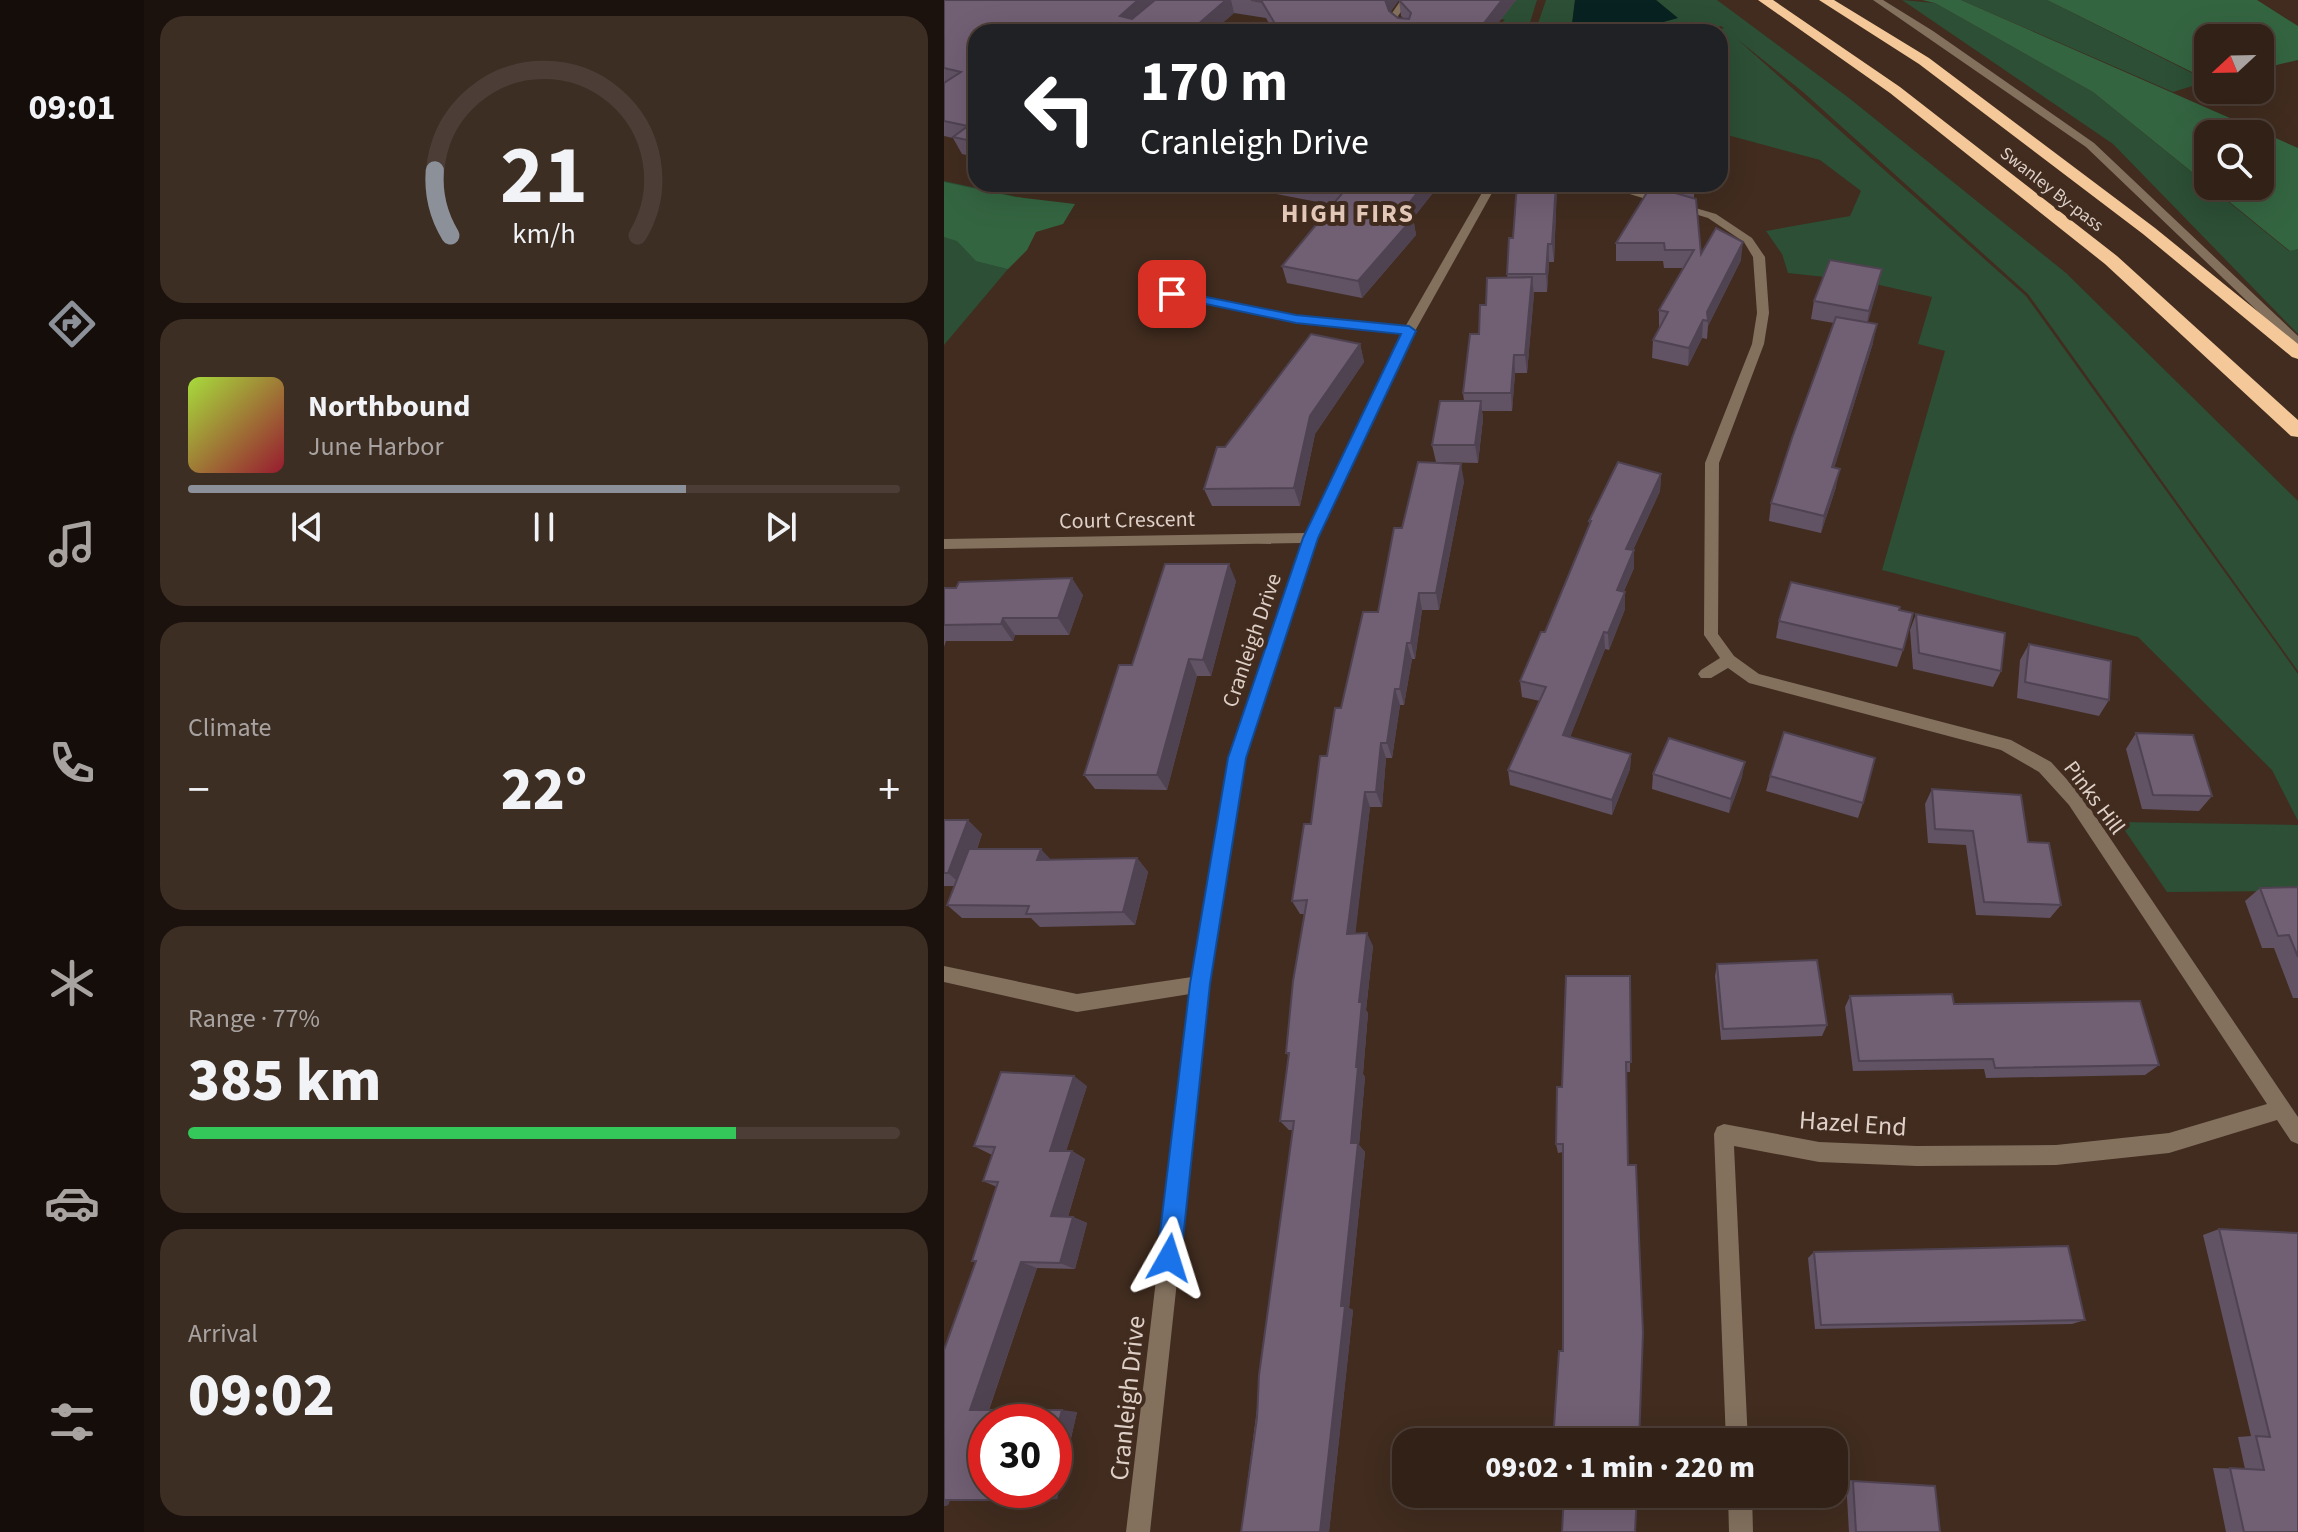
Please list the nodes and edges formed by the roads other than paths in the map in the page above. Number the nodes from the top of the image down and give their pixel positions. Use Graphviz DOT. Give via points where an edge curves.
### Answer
graph roads {
  1 [pos="1405,0"];
  2 [pos="1764,0"];
  3 [pos="1825,0"];
  4 [pos="1877,0"];
  5 [pos="1397,24"];
  6 [pos="1487,192"];
  7 [pos="1630,192"];
  8 [pos="1172,294"];
  9 [pos="1409,331"];
  10 [pos="2298,343"];
  11 [pos="2298,353"];
  12 [pos="2298,431"];
  13 [pos="1311,538"];
  14 [pos="944,544"];
  15 [pos="1729,660"];
  16 [pos="1706,674"];
  17 [pos="944,974"];
  18 [pos="1200,984"];
  19 [pos="2281,1109"];
  20 [pos="2298,1134"];
  21 [pos="1736,1428"];
  22 [pos="1740,1508"];
  23 [pos="1138,1532"];
  24 [pos="1741,1532"];
  1 -- 5 [label="street" via="1394,16"];
  2 -- 12 [label="highway, Swanley By-pass" via="1895,90 2111,260"];
  3 -- 11 [label="highway, Swanley By-pass" via="1924,61 2149,231"];
  4 -- 10 [label="street" via="2090,145"];
  6 -- 9 [label="street, Cranleigh Drive"];
  7 -- 15 [label="street, Pinks Hill" via="1712,216 1748,240 1759,257 1763,313 1758,344 1712,463 1711,635"];
  8 -- 9 [label="street" via="1296,319"];
  9 -- 13 [label="street, Cranleigh Drive"];
  13 -- 14 [label="street, Court Crescent"];
  13 -- 18 [label="street, Cranleigh Drive" via="1237,758"];
  15 -- 16 [label="street"];
  15 -- 19 [label="street, Pinks Hill" via="1754,679 2005,745 2045,767 2075,800"];
  17 -- 18 [label="street" via="1077,1003"];
  18 -- 23 [label="street, Cranleigh Drive"];
  19 -- 20 [label="street, Pinks Hill"];
  19 -- 21 [label="street, Hazel End" via="2169,1143 2056,1155 1819,1152 1724,1134"];
  22 -- 24 [label="street"];
}
